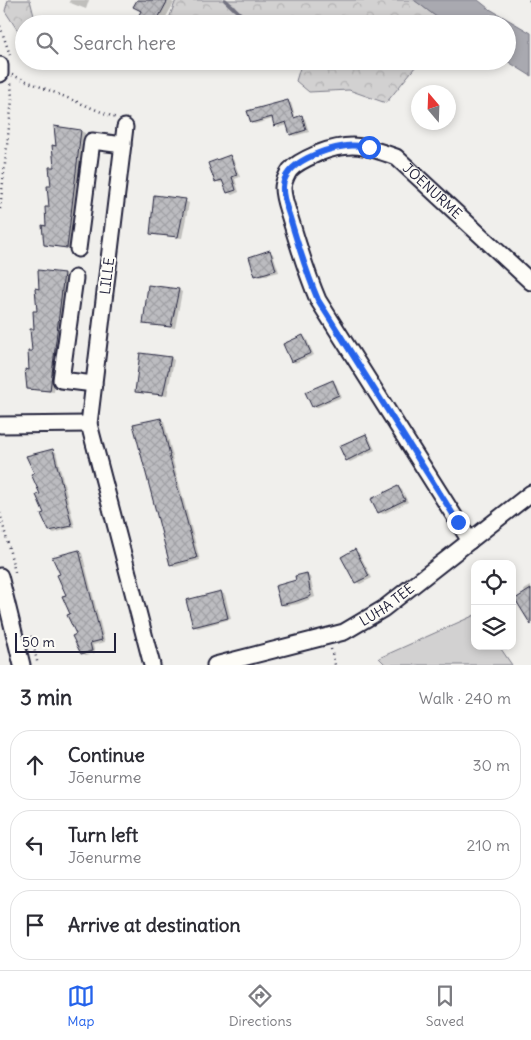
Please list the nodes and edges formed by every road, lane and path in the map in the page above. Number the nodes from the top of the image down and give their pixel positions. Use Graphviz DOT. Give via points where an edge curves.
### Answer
graph roads {
  1 [pos="0,26"];
  2 [pos="5,67"];
  3 [pos="125,127"];
  4 [pos="123,145"];
  5 [pos="0,209"];
  6 [pos="78,249"];
  7 [pos="75,278"];
  8 [pos="531,282"];
  9 [pos="94,384"];
  10 [pos="89,424"];
  11 [pos="0,425"];
  12 [pos="531,493"];
  13 [pos="470,541"];
  14 [pos="0,576"];
  15 [pos="22,665"];
  16 [pos="152,665"];
  17 [pos="215,665"];
  1 -- 2 [label="path"];
  2 -- 3 [label="path" via="120,120"];
  2 -- 5 [label="path" via="12,100"];
  3 -- 4 [label="street, LILLE"];
  4 -- 6 [label="street" via="92,141"];
  4 -- 9 [label="street, LILLE"];
  7 -- 9 [label="street" via="61,380"];
  8 -- 13 [label="street, JÕENURME" via="396,157 369,147 348,146 306,158 290,170 285,179 285,201 304,266 318,300"];
  9 -- 10 [label="street, LILLE"];
  10 -- 11 [label="street"];
  10 -- 16 [label="street, LILLE"];
  12 -- 13 [label="street, LUHA TEE"];
  13 -- 17 [label="street, LUHA TEE" via="383,609 344,632"];
  14 -- 15 [label="street"];
}
